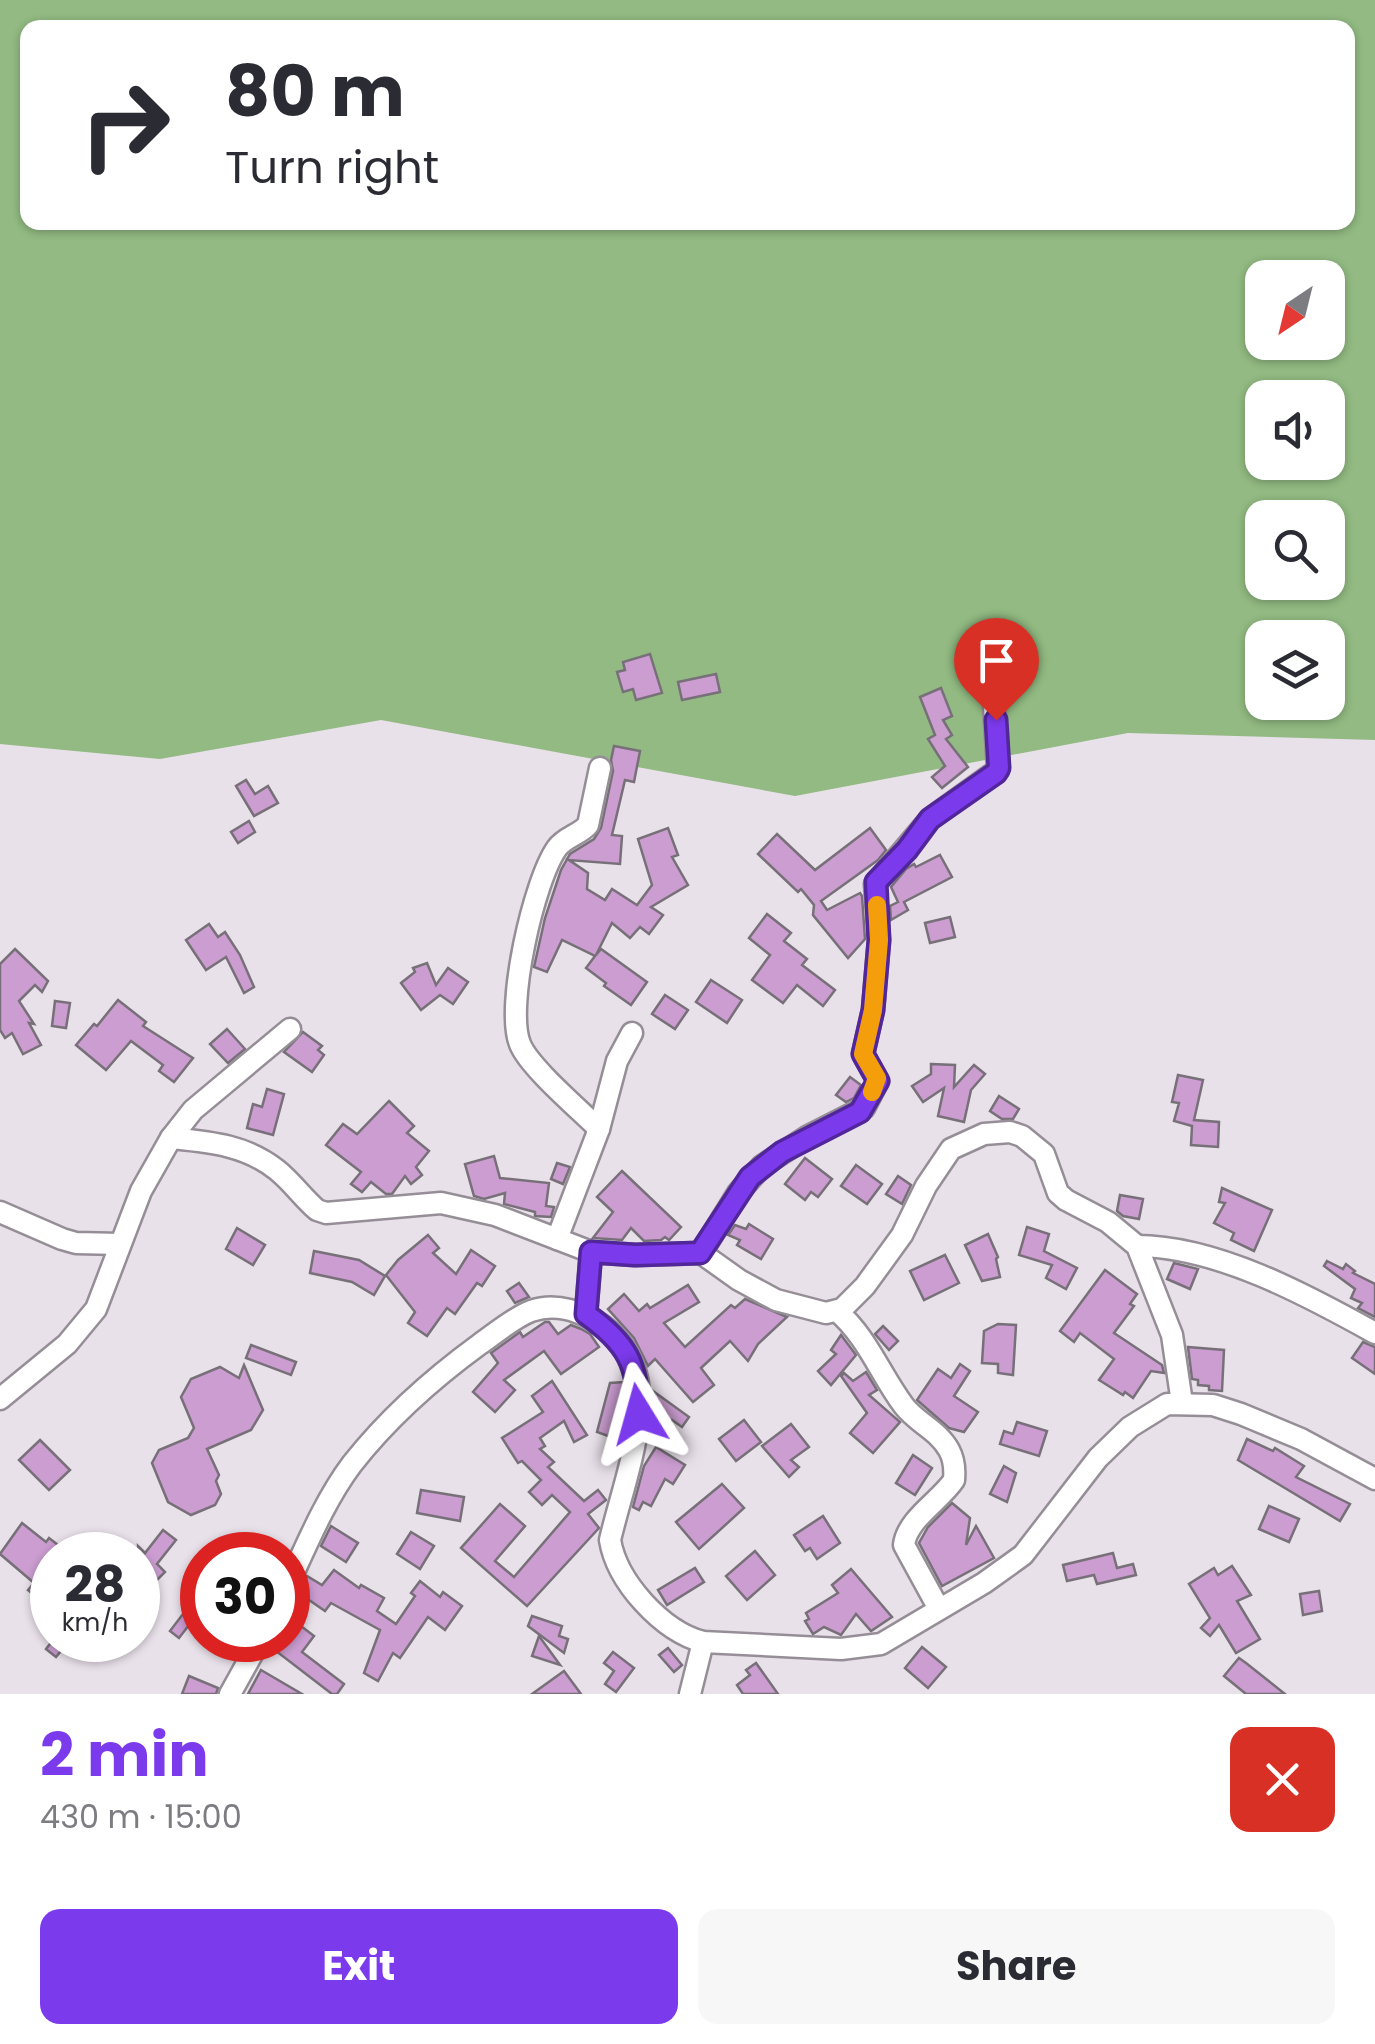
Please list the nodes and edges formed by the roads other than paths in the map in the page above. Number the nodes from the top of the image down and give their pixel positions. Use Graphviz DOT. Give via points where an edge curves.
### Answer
graph roads {
  1 [pos="993,690"];
  2 [pos="600,768"];
  3 [pos="290,1029"];
  4 [pos="632,1033"];
  5 [pos="599,1130"];
  6 [pos="172,1138"];
  7 [pos="0,1212"];
  8 [pos="557,1240"];
  9 [pos="120,1244"];
  10 [pos="1137,1246"];
  11 [pos="591,1252"];
  12 [pos="700,1253"];
  13 [pos="836,1311"];
  14 [pos="586,1314"];
  15 [pos="1375,1333"];
  16 [pos="0,1399"];
  17 [pos="1182,1403"];
  18 [pos="1375,1478"];
  19 [pos="310,1540"];
  20 [pos="939,1609"];
  21 [pos="702,1642"];
  22 [pos="248,1662"];
  23 [pos="230,1694"];
  24 [pos="690,1694"];
  1 -- 12 [label="street" via="998,770 930,819 875,884 879,940 863,1054 876,1085 860,1112 794,1144 750,1177"];
  2 -- 5 [label="street" via="588,826 560,843 538,888 516,1026 523,1050"];
  3 -- 6 [label="street" via="193,1110"];
  4 -- 5 [label="street" via="617,1061"];
  5 -- 8 [label="street"];
  6 -- 8 [label="street" via="250,1152 317,1210 441,1203"];
  6 -- 9 [label="street" via="140,1191"];
  7 -- 9 [label="street" via="62,1240"];
  8 -- 11 [label="street"];
  9 -- 16 [label="street" via="83,1326"];
  10 -- 13 [label="street" via="1058,1193 1036,1146 1010,1132 984,1134 951,1148 902,1234 865,1286"];
  10 -- 15 [label="street" via="1183,1250 1258,1276"];
  10 -- 17 [label="street" via="1172,1335"];
  11 -- 12 [label="street"];
  11 -- 14 [label="street"];
  12 -- 13 [label="street" via="776,1300"];
  13 -- 20 [label="street" via="862,1335 904,1406 938,1434 953,1459 954,1480 904,1538"];
  14 -- 19 [label="street" via="532,1311 412,1396 350,1466"];
  14 -- 21 [label="street" via="626,1350 638,1388 612,1556 664,1620"];
  17 -- 18 [label="street" via="1241,1414"];
  17 -- 20 [label="street" via="1166,1404 1130,1427 1023,1555"];
  20 -- 21 [label="street" via="881,1644 861,1648"];
  21 -- 24 [label="street"];
  22 -- 23 [label="street"];
}
